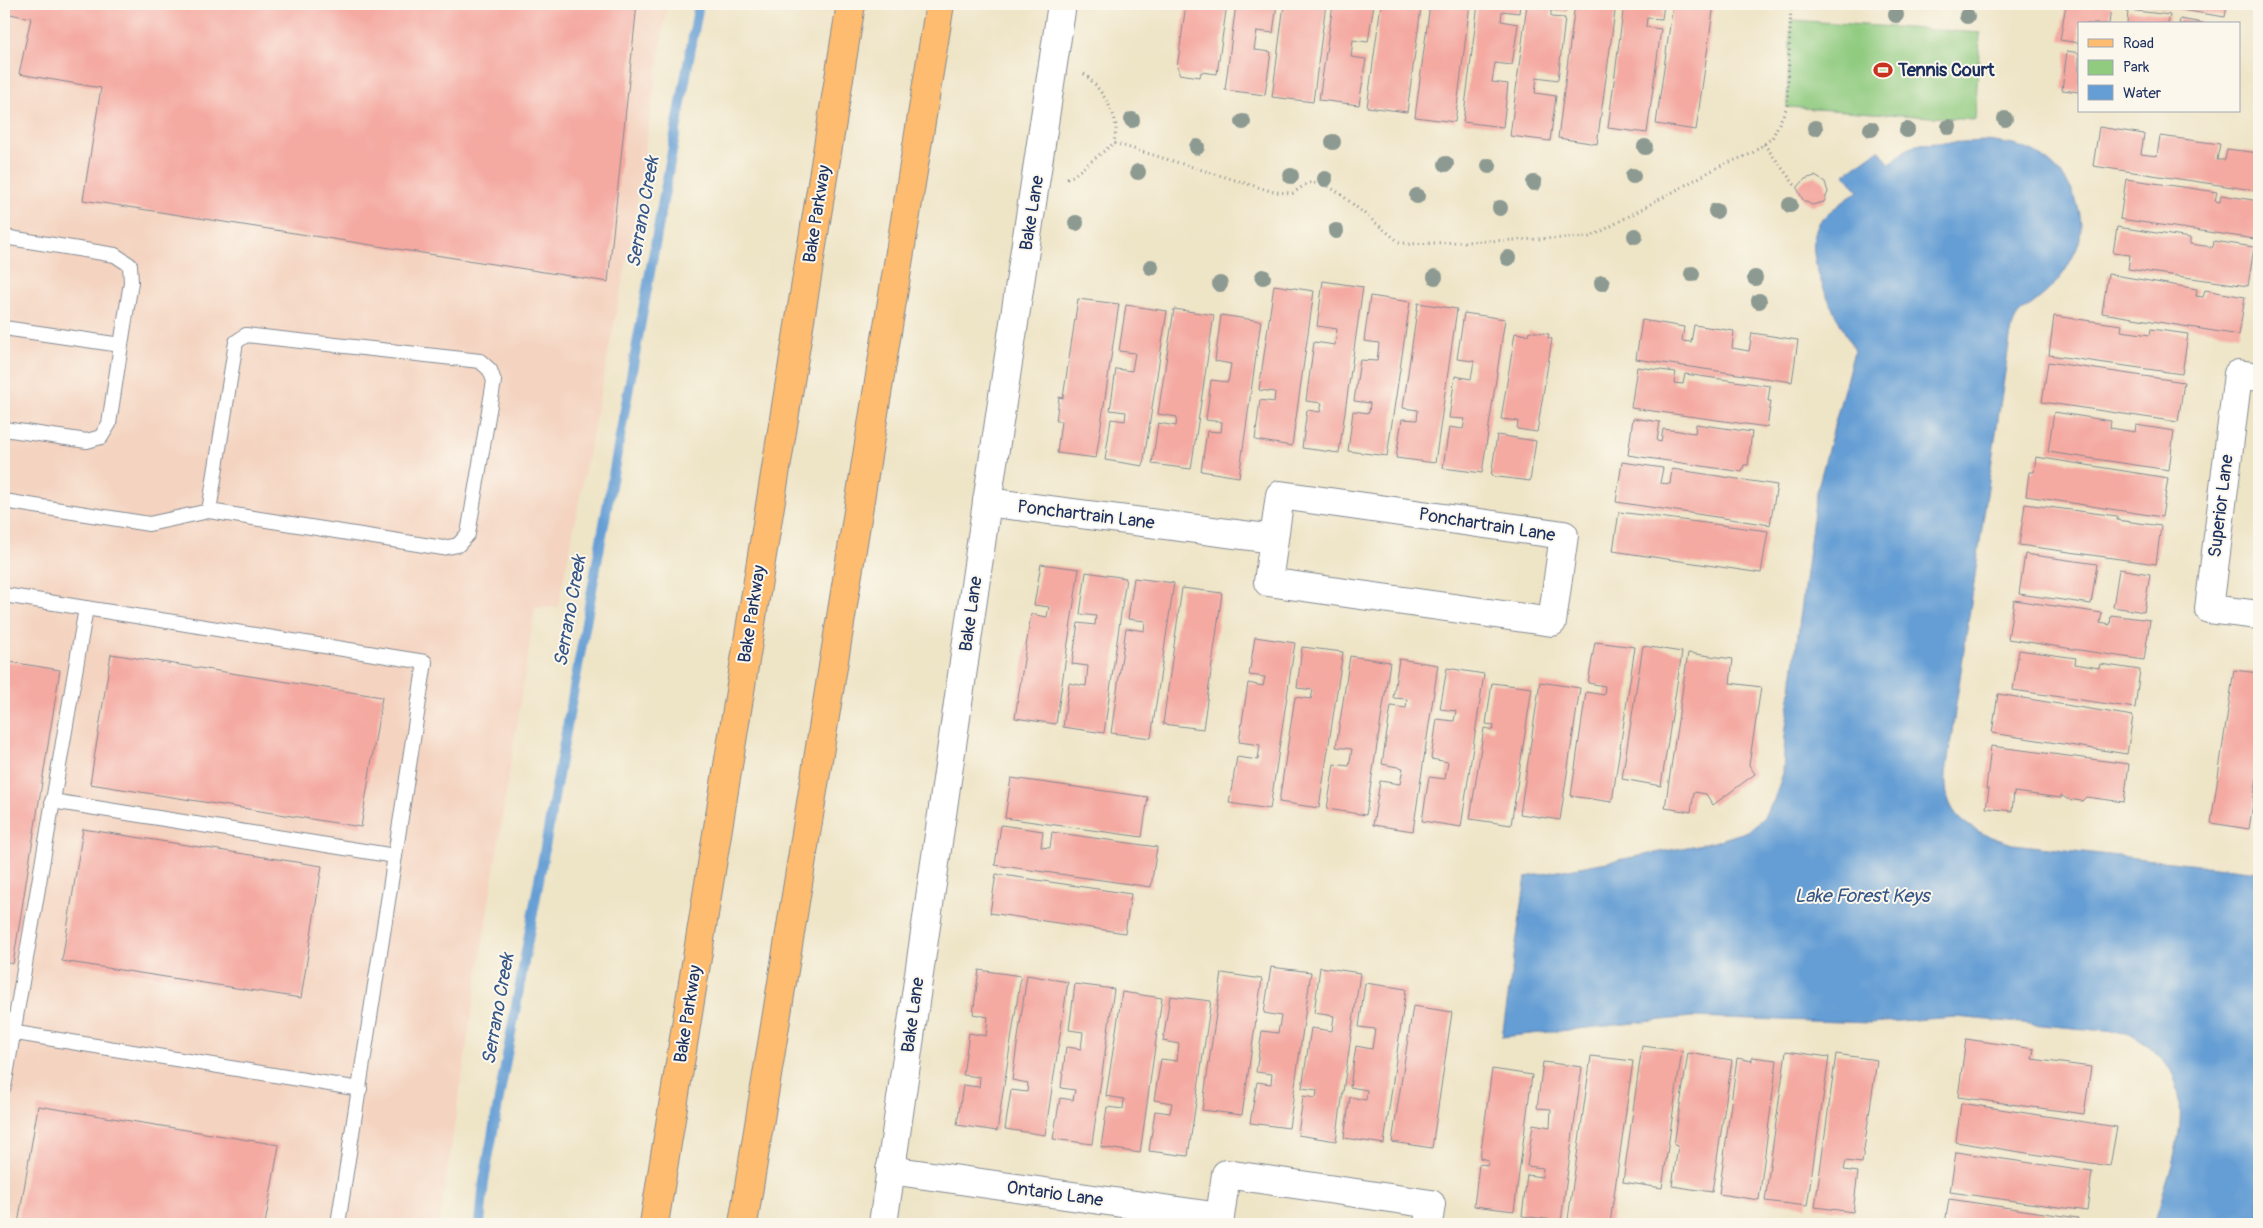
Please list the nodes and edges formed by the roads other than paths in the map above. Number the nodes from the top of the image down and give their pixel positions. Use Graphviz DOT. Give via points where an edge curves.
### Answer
graph roads {
  1 [pos="851,4"];
  2 [pos="940,4"];
  3 [pos="1062,4"];
  4 [pos="4,237"];
  5 [pos="4,328"];
  6 [pos="121,345"];
  7 [pos="2259,377"];
  8 [pos="4,429"];
  9 [pos="4,501"];
  10 [pos="987,502"];
  11 [pos="209,511"];
  12 [pos="1274,539"];
  13 [pos="4,595"];
  14 [pos="86,608"];
  15 [pos="2259,615"];
  16 [pos="52,801"];
  17 [pos="395,856"];
  18 [pos="8,1032"];
  19 [pos="4,1087"];
  20 [pos="360,1089"];
  21 [pos="890,1170"];
  22 [pos="1219,1220"];
  23 [pos="338,1224"];
  24 [pos="654,1224"];
  25 [pos="743,1224"];
  26 [pos="883,1224"];
  27 [pos="1428,1224"];
  1 -- 24 [label="main road, Bake Parkway"];
  2 -- 25 [label="main road"];
  3 -- 10 [label="street, Bake Lane"];
  4 -- 6 [label="lane" via="114,255 130,266 131,282"];
  5 -- 6 [label="lane"];
  6 -- 8 [label="lane" via="108,424 101,437 86,441"];
  7 -- 15 [label="street, Superior Lane" via="2238,374 2209,609"];
  9 -- 11 [label="lane" via="149,524"];
  10 -- 12 [label="street, Ponchartrain Lane"];
  10 -- 21 [label="street, Bake Lane"];
  11 -- 11 [label="lane" via="443,548 458,545 468,534 494,381 490,370 480,360 246,335 236,342"];
  12 -- 12 [label="street, Ponchartrain Lane" via="1268,582 1552,622 1564,535 1280,495"];
  13 -- 14 [label="lane"];
  14 -- 16 [label="lane"];
  14 -- 17 [label="lane" via="425,662"];
  16 -- 17 [label="lane"];
  16 -- 18 [label="lane"];
  17 -- 20 [label="lane"];
  18 -- 19 [label="lane"];
  18 -- 20 [label="lane"];
  20 -- 23 [label="lane"];
  21 -- 22 [label="street, Ontario Lane"];
  21 -- 26 [label="street, Bake Lane"];
  22 -- 27 [label="street, Ontario Lane" via="1226,1174 1432,1204"];
}
